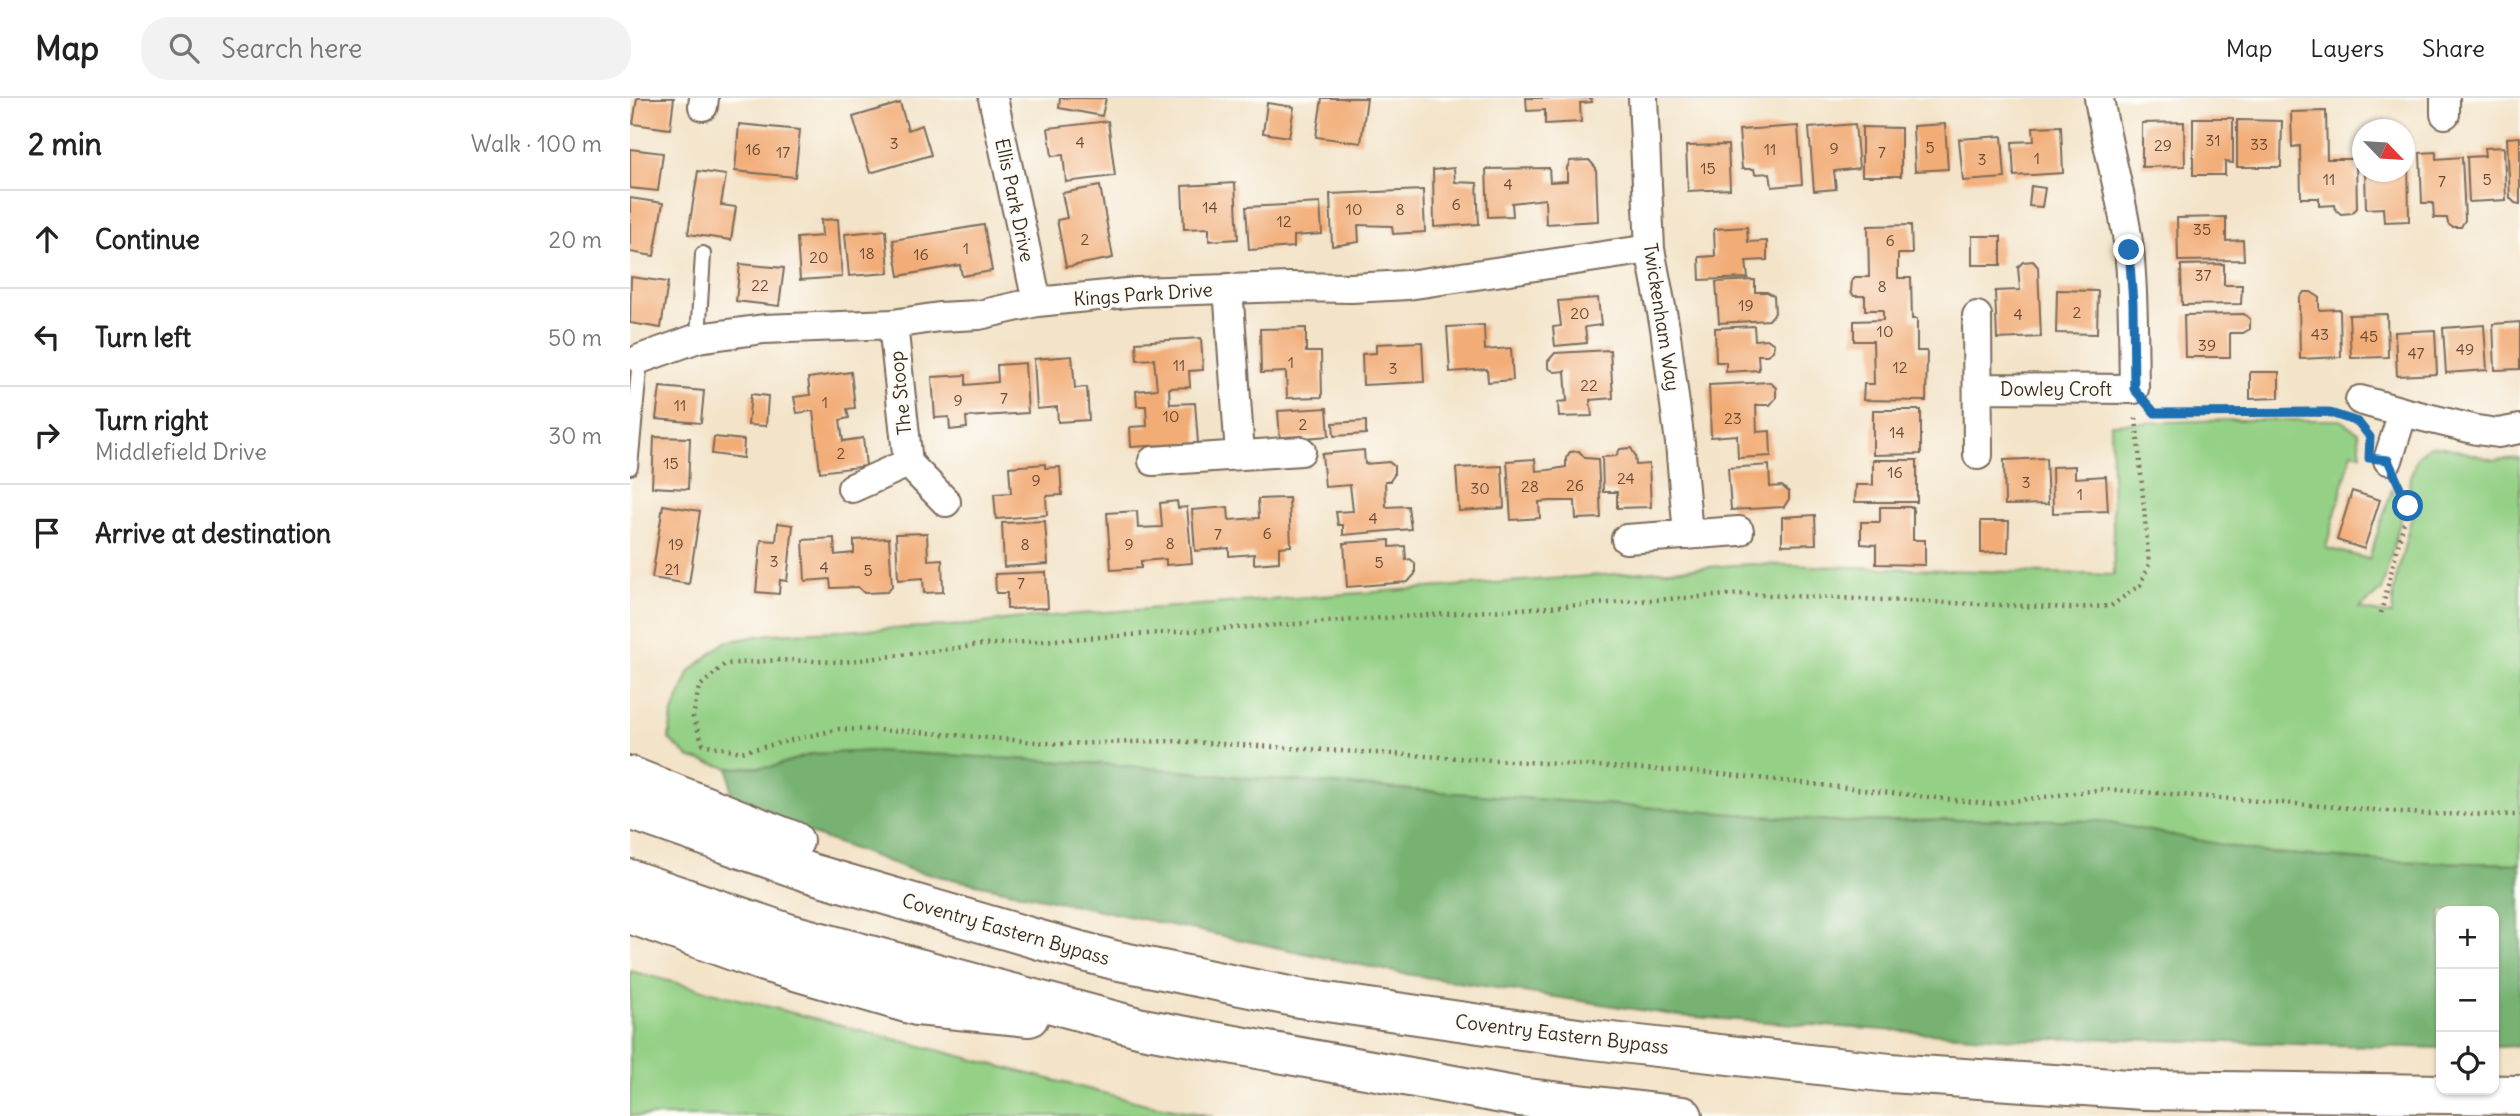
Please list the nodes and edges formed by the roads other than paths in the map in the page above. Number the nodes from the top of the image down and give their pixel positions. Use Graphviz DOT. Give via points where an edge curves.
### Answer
graph roads {
  1 [pos="993,98"];
  2 [pos="1643,98"];
  3 [pos="2099,98"];
  4 [pos="1650,249"];
  5 [pos="703,254"];
  6 [pos="1228,288"];
  7 [pos="1037,302"];
  8 [pos="1977,316"];
  9 [pos="893,324"];
  10 [pos="698,338"];
  11 [pos="640,359"];
  12 [pos="1978,388"];
  13 [pos="2349,408"];
  14 [pos="2403,412"];
  15 [pos="2520,429"];
  16 [pos="1301,451"];
  17 [pos="1240,454"];
  18 [pos="1978,455"];
  19 [pos="2388,460"];
  20 [pos="1153,461"];
  21 [pos="908,463"];
  22 [pos="630,467"];
  23 [pos="852,488"];
  24 [pos="946,502"];
  25 [pos="1739,531"];
  26 [pos="1688,535"];
  27 [pos="1626,539"];
  28 [pos="630,776"];
  29 [pos="630,810"];
  30 [pos="630,878"];
  31 [pos="630,914"];
  32 [pos="1040,940"];
  33 [pos="1142,1028"];
  34 [pos="2520,1095"];
  35 [pos="1684,1116"];
  1 -- 7 [label="street, Ellis Park Drive"];
  2 -- 4 [label="street, Twickenham Way"];
  3 -- 12 [label="street, Dowley Croft" via="2129,250 2134,389"];
  4 -- 6 [label="street, Kings Park Drive" via="1408,285"];
  4 -- 26 [label="street, Twickenham Way" via="1681,443"];
  5 -- 10 [label="lane"];
  6 -- 7 [label="street, Kings Park Drive"];
  6 -- 17 [label="street"];
  7 -- 9 [label="street, Kings Park Drive" via="979,315"];
  8 -- 12 [label="street, Dowley Croft"];
  9 -- 10 [label="street, Kings Park Drive" via="764,329"];
  9 -- 21 [label="street, The Stoop"];
  10 -- 11 [label="street, Kings Park Drive"];
  11 -- 22 [label="lane"];
  12 -- 18 [label="street, Dowley Croft"];
  13 -- 14 [label="street"];
  14 -- 15 [label="street" via="2477,430"];
  14 -- 19 [label="street"];
  16 -- 17 [label="street"];
  17 -- 20 [label="street"];
  21 -- 23 [label="street, The Stoop"];
  21 -- 24 [label="street, The Stoop"];
  25 -- 26 [label="street"];
  26 -- 27 [label="street"];
  28 -- 32 [label="highway"];
  29 -- 32 [label="highway, Coventry Eastern Bypass" via="807,872"];
  30 -- 33 [label="highway" via="788,933"];
  31 -- 33 [label="highway" via="764,962 917,1006"];
  32 -- 34 [label="highway, Coventry Eastern Bypass" via="1299,998 1585,1039 1877,1072 2143,1090"];
  33 -- 35 [label="highway" via="1519,1097"];
}
